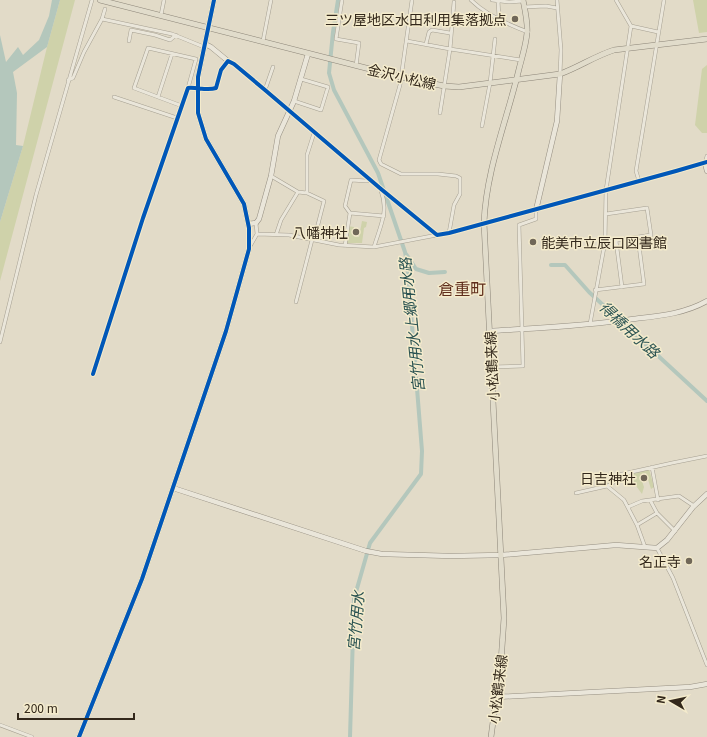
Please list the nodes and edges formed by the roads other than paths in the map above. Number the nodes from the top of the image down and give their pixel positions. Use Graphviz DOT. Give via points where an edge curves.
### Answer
graph roads {
  1 [pos="92,0"];
  2 [pos="100,0"];
  3 [pos="164,0"];
  4 [pos="213,0"];
  5 [pos="271,0"];
  6 [pos="342,0"];
  7 [pos="412,0"];
  8 [pos="470,0"];
  9 [pos="492,0"];
  10 [pos="523,0"];
  11 [pos="557,0"];
  12 [pos="616,0"];
  13 [pos="664,0"];
  14 [pos="498,1"];
  15 [pos="454,2"];
  16 [pos="524,7"];
  17 [pos="557,8"];
  18 [pos="105,9"];
  19 [pos="161,15"];
  20 [pos="499,18"];
  21 [pos="102,19"];
  22 [pos="630,26"];
  23 [pos="208,27"];
  24 [pos="528,32"];
  25 [pos="658,32"];
  26 [pos="450,33"];
  27 [pos="176,36"];
  28 [pos="495,39"];
  29 [pos="707,39"];
  30 [pos="129,41"];
  31 [pos="407,41"];
  32 [pos="263,42"];
  33 [pos="426,44"];
  34 [pos="656,45"];
  35 [pos="204,46"];
  36 [pos="628,48"];
  37 [pos="450,49"];
  38 [pos="172,54"];
  39 [pos="308,54"];
  40 [pos="492,56"];
  41 [pos="522,60"];
  42 [pos="228,62"];
  43 [pos="356,66"];
  44 [pos="273,67"];
  45 [pos="560,74"];
  46 [pos="401,77"];
  47 [pos="301,79"];
  48 [pos="517,79"];
  49 [pos="68,80"];
  50 [pos="490,83"];
  51 [pos="444,86"];
  52 [pos="188,88"];
  53 [pos="198,88"];
  54 [pos="265,90"];
  55 [pos="114,97"];
  56 [pos="158,97"];
  57 [pos="294,101"];
  58 [pos="182,106"];
  59 [pos="288,111"];
  60 [pos="440,113"];
  61 [pos="177,118"];
  62 [pos="482,126"];
  63 [pos="314,133"];
  64 [pos="707,156"];
  65 [pos="706,162"];
  66 [pos="707,171"];
  67 [pos="271,176"];
  68 [pos="370,180"];
  69 [pos="639,182"];
  70 [pos="382,190"];
  71 [pos="606,190"];
  72 [pos="298,192"];
  73 [pos="307,193"];
  74 [pos="536,210"];
  75 [pos="350,213"];
  76 [pos="606,214"];
  77 [pos="384,216"];
  78 [pos="256,223"];
  79 [pos="484,223"];
  80 [pos="248,224"];
  81 [pos="449,233"];
  82 [pos="257,234"];
  83 [pos="276,234"];
  84 [pos="437,235"];
  85 [pos="638,238"];
  86 [pos="313,240"];
  87 [pos="616,241"];
  88 [pos="605,242"];
  89 [pos="345,246"];
  90 [pos="374,247"];
  91 [pos="249,249"];
  92 [pos="622,287"];
  93 [pos="595,292"];
  94 [pos="707,301"];
  95 [pos="296,302"];
  96 [pos="590,324"];
  97 [pos="522,329"];
  98 [pos="490,331"];
  99 [pos="0,342"];
  100 [pos="492,367"];
  101 [pos="93,374"];
  102 [pos="707,456"];
  103 [pos="652,467"];
  104 [pos="607,486"];
  105 [pos="173,488"];
  106 [pos="576,493"];
  107 [pos="707,494"];
  108 [pos="650,500"];
  109 [pos="658,500"];
  110 [pos="694,506"];
  111 [pos="628,507"];
  112 [pos="657,513"];
  113 [pos="637,525"];
  114 [pos="675,532"];
  115 [pos="645,547"];
  116 [pos="656,548"];
  117 [pos="501,555"];
  118 [pos="707,665"];
  119 [pos="707,684"];
  120 [pos="497,697"];
  121 [pos="0,725"];
  122 [pos="32,737"];
  123 [pos="79,737"];
  124 [pos="491,737"];
  1 -- 49 [label="street"];
  2 -- 19 [label="main road, 金沢小松線"];
  3 -- 19 [label="street"];
  4 -- 23 [label="street"];
  5 -- 32 [label="street"];
  6 -- 43 [label="street" via="336,39 359,43"];
  7 -- 31 [label="street"];
  8 -- 20 [label="street"];
  9 -- 14 [label="street"];
  10 -- 14 [label="street"];
  10 -- 16 [label="main road, 小松鶴来線"];
  11 -- 17 [label="street"];
  12 -- 22 [label="street"];
  13 -- 25 [label="street"];
  14 -- 20 [label="street"];
  15 -- 26 [label="street"];
  16 -- 17 [label="street"];
  16 -- 24 [label="main road, 小松鶴来線"];
  17 -- 45 [label="street" via="561,50"];
  18 -- 21 [label="street"];
  19 -- 23 [label="main road, 金沢小松線"];
  20 -- 24 [label="street"];
  21 -- 27 [label="street"];
  21 -- 49 [label="street" via="73,78"];
  22 -- 25 [label="street"];
  22 -- 36 [label="street"];
  23 -- 32 [label="main road, 金沢小松線"];
  23 -- 35 [label="street"];
  24 -- 41 [label="main road, 小松鶴来線"];
  25 -- 34 [label="street"];
  26 -- 33 [label="street" via="432,30"];
  26 -- 37 [label="street"];
  27 -- 30 [label="street" via="170,40 131,30"];
  27 -- 35 [label="street"];
  28 -- 40 [label="street"];
  29 -- 34 [label="main road, 金沢小松線"];
  31 -- 33 [label="street"];
  31 -- 46 [label="street"];
  32 -- 39 [label="main road, 金沢小松線"];
  33 -- 37 [label="street"];
  34 -- 36 [label="main road, 金沢小松線"];
  34 -- 69 [label="street" via="636,171"];
  35 -- 42 [label="street" via="211,47"];
  35 -- 53 [label="street"];
  36 -- 45 [label="main road, 金沢小松線" via="603,54"];
  36 -- 71 [label="street"];
  37 -- 40 [label="street"];
  37 -- 51 [label="street"];
  38 -- 52 [label="street" via="196,59"];
  38 -- 56 [label="street"];
  38 -- 56 [label="street" via="148,48 134,88"];
  39 -- 43 [label="main road, 金沢小松線"];
  39 -- 47 [label="street"];
  40 -- 41 [label="street"];
  40 -- 50 [label="street"];
  41 -- 48 [label="main road, 小松鶴来線"];
  42 -- 53 [label="street" via="221,70 216,88"];
  42 -- 54 [label="street" via="234,64"];
  43 -- 46 [label="main road, 金沢小松線"];
  44 -- 54 [label="street"];
  45 -- 48 [label="main road, 金沢小松線"];
  45 -- 74 [label="street" via="556,121"];
  46 -- 51 [label="main road, 金沢小松線"];
  46 -- 81 [label="street" via="379,160 381,164 401,174 438,174 460,178 460,194 454,205"];
  47 -- 57 [label="street"];
  47 -- 57 [label="street" via="328,87 321,110"];
  48 -- 50 [label="main road, 金沢小松線"];
  48 -- 79 [label="main road, 小松鶴来線" via="490,176"];
  49 -- 99 [label="street" via="36,195"];
  50 -- 51 [label="main road, 金沢小松線"];
  50 -- 62 [label="street"];
  51 -- 60 [label="street"];
  52 -- 53 [label="street"];
  52 -- 58 [label="street"];
  53 -- 80 [label="street" via="198,113 206,139 244,204"];
  54 -- 59 [label="street"];
  55 -- 61 [label="street"];
  56 -- 58 [label="street"];
  57 -- 59 [label="street"];
  58 -- 61 [label="street"];
  59 -- 63 [label="street"];
  59 -- 67 [label="street" via="278,136"];
  61 -- 101 [label="street"];
  63 -- 68 [label="street"];
  63 -- 73 [label="street" via="307,155"];
  64 -- 65 [label="street"];
  65 -- 66 [label="street"];
  65 -- 69 [label="street"];
  67 -- 72 [label="street"];
  67 -- 78 [label="street"];
  68 -- 70 [label="street"];
  68 -- 75 [label="street" via="351,180 345,206"];
  69 -- 71 [label="street"];
  70 -- 77 [label="street" via="385,201"];
  70 -- 84 [label="street"];
  71 -- 74 [label="street"];
  71 -- 76 [label="street"];
  72 -- 73 [label="street"];
  72 -- 83 [label="street" via="281,220"];
  73 -- 86 [label="street" via="324,201"];
  74 -- 79 [label="street"];
  74 -- 97 [label="street" via="536,219 519,225"];
  75 -- 77 [label="street"];
  75 -- 89 [label="street"];
  76 -- 85 [label="street" via="647,208 652,235"];
  76 -- 88 [label="street"];
  77 -- 90 [label="street"];
  78 -- 80 [label="street"];
  78 -- 82 [label="street"];
  79 -- 81 [label="street"];
  79 -- 98 [label="main road, 小松鶴来線"];
  80 -- 91 [label="street"];
  81 -- 84 [label="street"];
  82 -- 83 [label="street"];
  82 -- 91 [label="street"];
  83 -- 86 [label="street"];
  84 -- 90 [label="street"];
  85 -- 87 [label="street"];
  85 -- 92 [label="street" via="644,284"];
  86 -- 89 [label="street"];
  86 -- 95 [label="street"];
  87 -- 88 [label="street"];
  87 -- 92 [label="street"];
  88 -- 93 [label="street"];
  89 -- 90 [label="street"];
  91 -- 105 [label="street" via="226,331"];
  92 -- 93 [label="street"];
  93 -- 96 [label="street"];
  94 -- 96 [label="street" via="695,308 674,314"];
  96 -- 97 [label="street"];
  97 -- 98 [label="street"];
  97 -- 100 [label="street" via="523,366"];
  98 -- 100 [label="main road, 小松鶴来線"];
  100 -- 117 [label="main road, 小松鶴来線"];
  102 -- 103 [label="street"];
  103 -- 104 [label="street" via="618,475 613,483"];
  103 -- 109 [label="street"];
  104 -- 106 [label="street"];
  104 -- 111 [label="street" via="624,500"];
  105 -- 117 [label="street" via="372,553"];
  105 -- 123 [label="street" via="142,580"];
  107 -- 110 [label="street"];
  108 -- 109 [label="street"];
  108 -- 111 [label="street"];
  108 -- 112 [label="street"];
  109 -- 110 [label="street" via="679,496"];
  110 -- 114 [label="street"];
  111 -- 113 [label="street"];
  112 -- 113 [label="street"];
  112 -- 114 [label="street"];
  113 -- 115 [label="street"];
  114 -- 116 [label="street"];
  115 -- 116 [label="street"];
  115 -- 117 [label="street" via="616,545"];
  116 -- 118 [label="street" via="673,578"];
  117 -- 120 [label="main road, 小松鶴来線" via="504,636"];
  119 -- 120 [label="street"];
  120 -- 124 [label="main road, 小松鶴来線"];
  121 -- 122 [label="street"];
}
